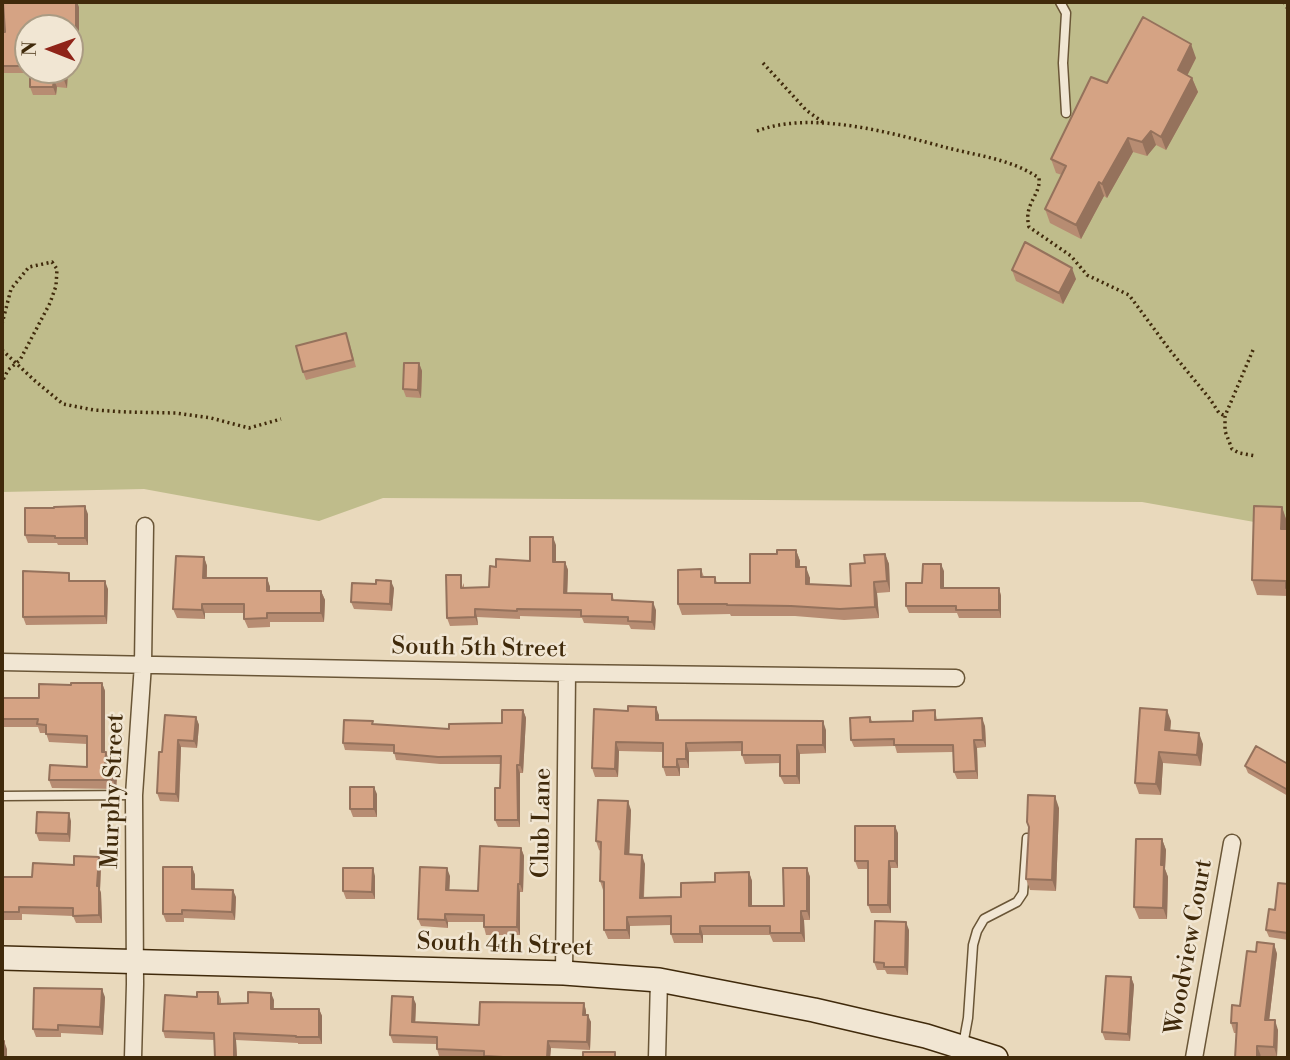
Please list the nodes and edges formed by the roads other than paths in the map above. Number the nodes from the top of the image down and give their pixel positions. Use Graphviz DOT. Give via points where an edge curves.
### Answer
graph roads {
  1 [pos="1060,2"];
  2 [pos="1066,113"];
  3 [pos="145,526"];
  4 [pos="2,662"];
  5 [pos="143,664"];
  6 [pos="567,673"];
  7 [pos="956,678"];
  8 [pos="134,795"];
  9 [pos="2,796"];
  10 [pos="1027,838"];
  11 [pos="1232,843"];
  12 [pos="2,958"];
  13 [pos="135,962"];
  14 [pos="564,973"];
  15 [pos="659,981"];
  16 [pos="962,1047"];
  17 [pos="133,1058"];
  18 [pos="657,1058"];
  19 [pos="996,1058"];
  20 [pos="1194,1058"];
  1 -- 2 [label="lane" via="1066,13"];
  3 -- 5 [label="street, Murphy Street"];
  4 -- 5 [label="street, South 5th Street"];
  5 -- 6 [label="street, South 5th Street"];
  5 -- 8 [label="street, Murphy Street"];
  6 -- 7 [label="street, South 5th Street"];
  6 -- 14 [label="street, Club Lane"];
  8 -- 9 [label="lane"];
  8 -- 13 [label="street, Murphy Street"];
  10 -- 16 [label="lane" via="1023,893 1017,902 984,919 977,931"];
  11 -- 20 [label="street, Woodview Court"];
  12 -- 13 [label="main road, South 4th Street"];
  13 -- 14 [label="main road, South 4th Street"];
  13 -- 17 [label="street, Murphy Street"];
  14 -- 15 [label="main road, South 4th Street"];
  15 -- 16 [label="main road, South 4th Street" via="814,1010"];
  15 -- 18 [label="street"];
  16 -- 19 [label="main road, South 4th Street"];
}
